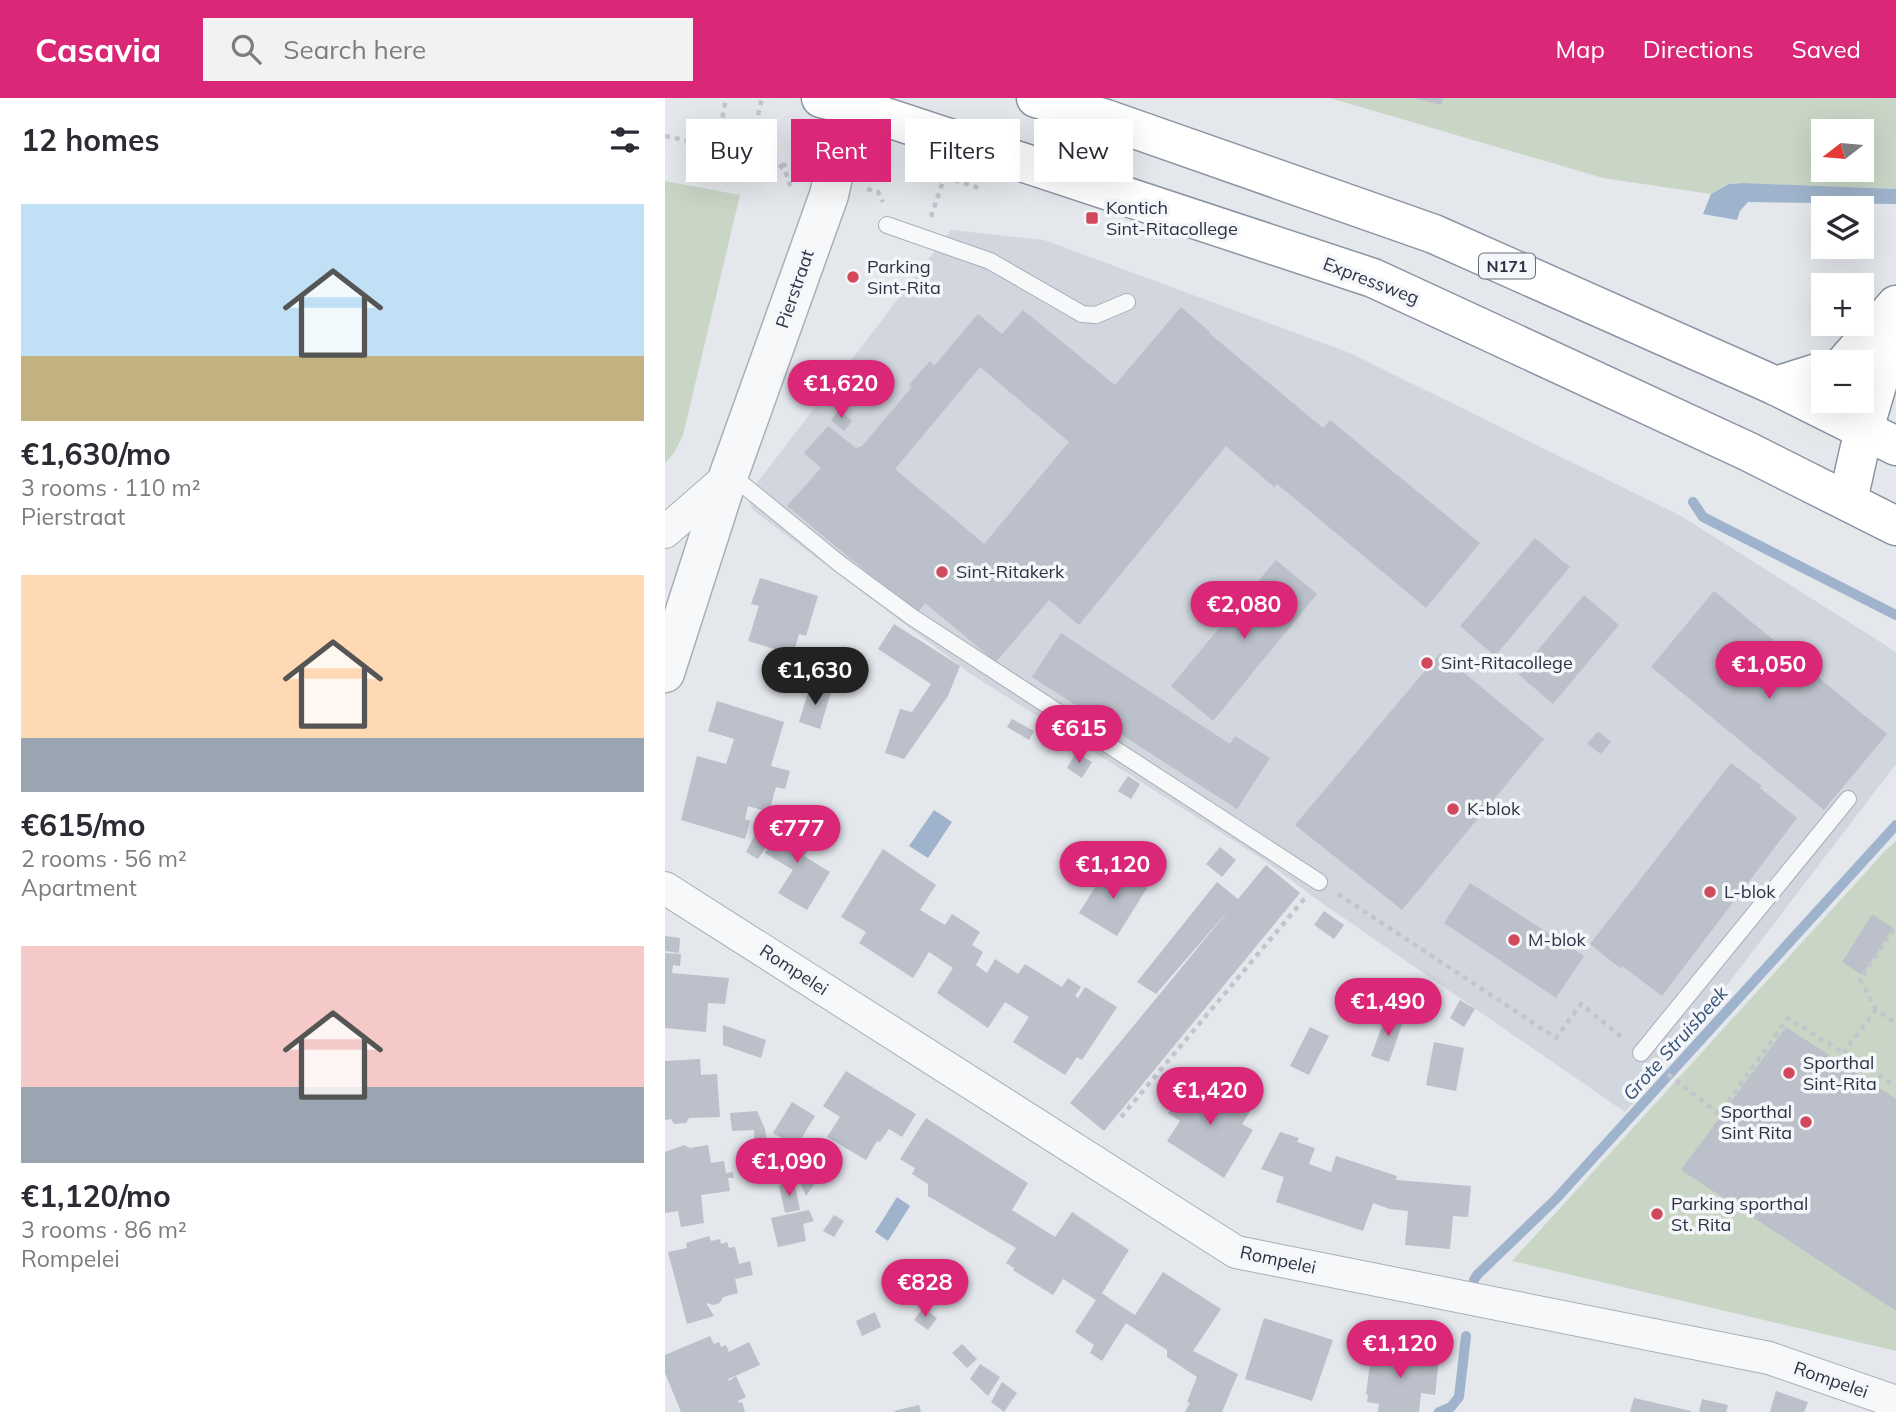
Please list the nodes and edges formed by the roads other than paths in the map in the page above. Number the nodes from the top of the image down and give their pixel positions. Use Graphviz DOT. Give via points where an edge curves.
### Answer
graph roads {
  1 [pos="1036,98"];
  2 [pos="839,100"];
  3 [pos="887,225"];
  4 [pos="1127,302"];
  5 [pos="1896,304"];
  6 [pos="1896,344"];
  7 [pos="1856,350"];
  8 [pos="1811,375"];
  9 [pos="1776,386"];
  10 [pos="1880,438"];
  11 [pos="729,476"];
  12 [pos="1849,500"];
  13 [pos="1896,526"];
  14 [pos="665,532"];
  15 [pos="665,673"];
  16 [pos="1848,799"];
  17 [pos="1319,882"];
  18 [pos="665,888"];
  19 [pos="1641,1053"];
  20 [pos="1896,1402"];
  1 -- 9 [label="highway, N171" via="1434,234"];
  2 -- 11 [label="street, Pierstraat" via="829,195"];
  2 -- 12 [label="highway, Expressweg" via="1373,278"];
  3 -- 4 [label="lane" via="990,261 1082,314 1096,315"];
  5 -- 7 [label="highway"];
  6 -- 10 [label="highway" via="1880,375"];
  8 -- 9 [label="highway"];
  9 -- 10 [label="highway, N171"];
  10 -- 12 [label="highway"];
  11 -- 14 [label="street, Pierstraat"];
  11 -- 15 [label="street, Pierstraat"];
  11 -- 17 [label="lane" via="912,617"];
  12 -- 13 [label="highway, Expressweg"];
  16 -- 19 [label="lane"];
  18 -- 20 [label="street, Rompelei" via="1236,1252 1769,1358"];
}
